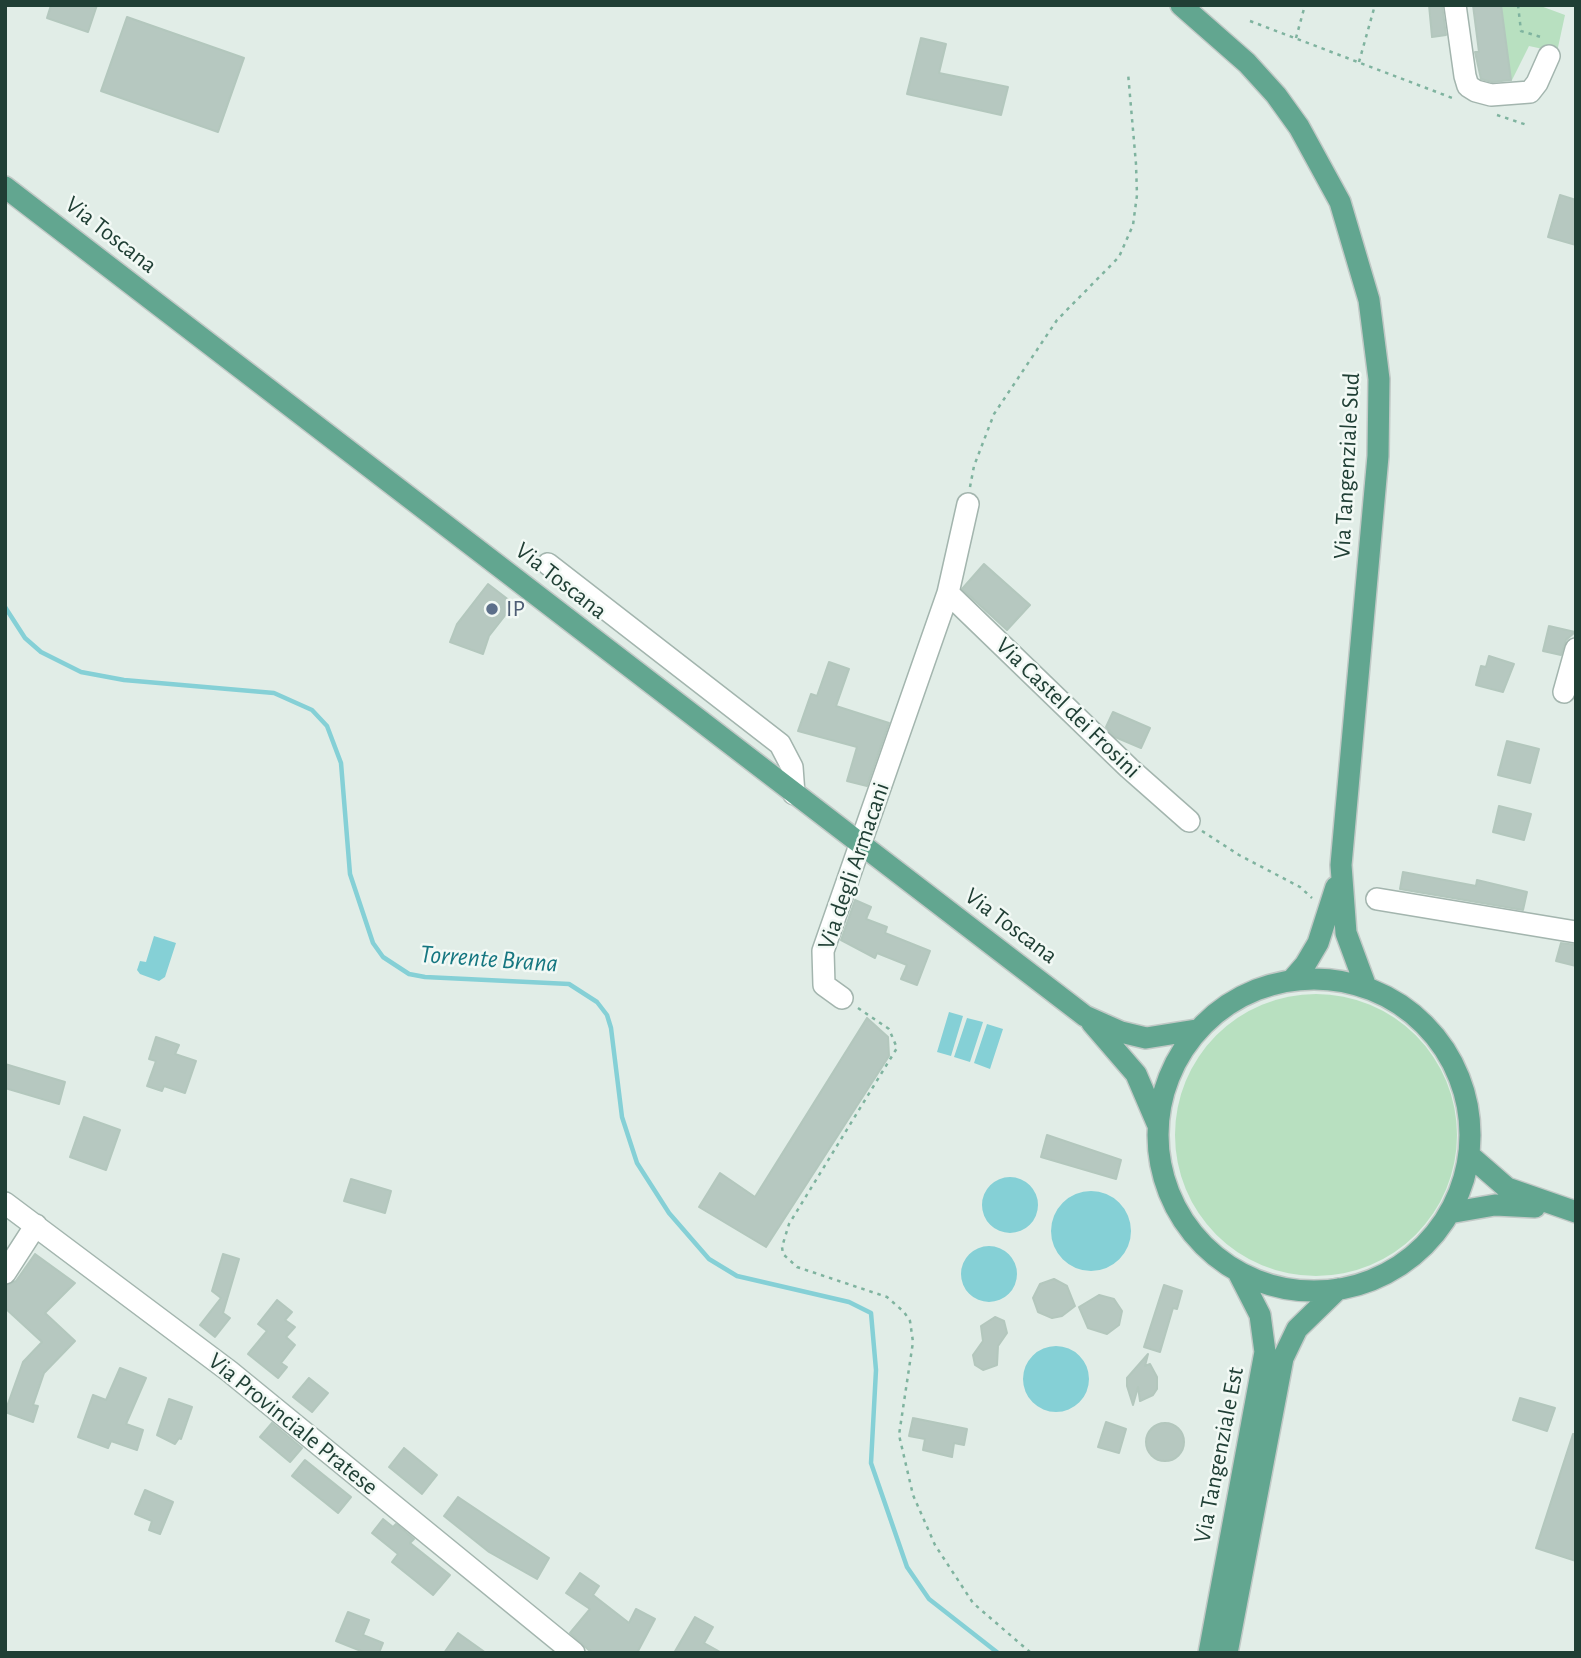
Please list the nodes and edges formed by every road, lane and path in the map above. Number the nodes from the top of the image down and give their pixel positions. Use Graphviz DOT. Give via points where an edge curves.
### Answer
graph roads {
  1 [pos="1181,5"];
  2 [pos="1305,5"];
  3 [pos="1375,5"];
  4 [pos="1455,5"];
  5 [pos="1518,5"];
  6 [pos="1250,21"];
  7 [pos="1296,38"];
  8 [pos="1549,56"];
  9 [pos="1359,62"];
  10 [pos="1128,73"];
  11 [pos="1462,102"];
  12 [pos="1488,111"];
  13 [pos="1527,125"];
  14 [pos="5,187"];
  15 [pos="968,504"];
  16 [pos="548,564"];
  17 [pos="948,593"];
  18 [pos="1576,649"];
  19 [pos="1564,692"];
  20 [pos="794,794"];
  21 [pos="1189,821"];
  22 [pos="861,844"];
  23 [pos="1341,865"];
  24 [pos="1377,899"];
  25 [pos="1311,902"];
  26 [pos="1576,932"];
  27 [pos="1292,980"];
  28 [pos="1366,988"];
  29 [pos="842,998"];
  30 [pos="1085,1016"];
  31 [pos="1196,1031"];
  32 [pos="1157,1123"];
  33 [pos="1469,1155"];
  34 [pos="5,1203"];
  35 [pos="1571,1210"];
  36 [pos="1450,1213"];
  37 [pos="36,1225"];
  38 [pos="1238,1272"];
  39 [pos="5,1273"];
  40 [pos="1338,1289"];
  41 [pos="574,1653"];
  42 [pos="1031,1653"];
  43 [pos="1209,1653"];
  44 [pos="1227,1653"];
  1 -- 23 [label="main road, Via Tangenziale Sud" via="1247,63 1299,127 1340,202 1369,300 1379,380 1378,456"];
  2 -- 7 [label="path"];
  3 -- 9 [label="path"];
  4 -- 8 [label="street" via="1465,76 1476,92 1530,92"];
  5 -- 8 [label="path" via="1521,31 1554,41"];
  6 -- 7 [label="path"];
  7 -- 9 [label="path"];
  9 -- 11 [label="path"];
  10 -- 15 [label="path" via="1136,164 1133,225 1119,257 1057,320 994,414 974,466"];
  12 -- 13 [label="path"];
  14 -- 20 [label="main road, Via Toscana"];
  15 -- 17 [label="street, Via degli Armacani"];
  16 -- 20 [label="street" via="775,738 790,757"];
  17 -- 21 [label="street, Via Castel dei Frosini"];
  17 -- 22 [label="street, Via degli Armacani"];
  18 -- 19 [label="street"];
  20 -- 22 [label="main road, Via Toscana"];
  21 -- 25 [label="path" via="1238,855 1300,887"];
  22 -- 29 [label="street, Via degli Armacani" via="821,965 824,985"];
  22 -- 30 [label="main road, Via Toscana"];
  23 -- 27 [label="main road, Via Tangenziale Sud" via="1318,943"];
  23 -- 28 [label="main road, Via Tangenziale Sud" via="1346,933"];
  24 -- 26 [label="street"];
  27 -- 28 [label="main road" via="1329,979"];
  27 -- 31 [label="main road" via="1240,997"];
  28 -- 33 [label="main road" via="1412,1013 1447,1053 1467,1102"];
  29 -- 42 [label="path" via="889,1029 897,1048 789,1224 783,1254 797,1267 887,1297 904,1312 913,1342 899,1435 913,1496 935,1545 973,1603"];
  30 -- 31 [label="main road, Via Toscana" via="1146,1038"];
  30 -- 32 [label="main road, Via Toscana" via="1136,1074"];
  31 -- 32 [label="main road" via="1170,1073"];
  32 -- 38 [label="main road" via="1159,1158 1176,1209 1203,1245"];
  33 -- 35 [label="main road" via="1507,1188"];
  33 -- 36 [label="main road"];
  34 -- 37 [label="street, Via Provinciale Pratese"];
  35 -- 36 [label="main road" via="1495,1205"];
  36 -- 40 [label="main road" via="1420,1249 1396,1268"];
  37 -- 39 [label="street"];
  37 -- 41 [label="street, Via Provinciale Pratese" via="229,1371"];
  38 -- 40 [label="main road" via="1286,1289"];
  38 -- 43 [label="main road, Via Tangenziale Est" via="1263,1325 1265,1353"];
  40 -- 44 [label="main road, Via Tangenziale Est" via="1297,1329 1283,1358"];
}
